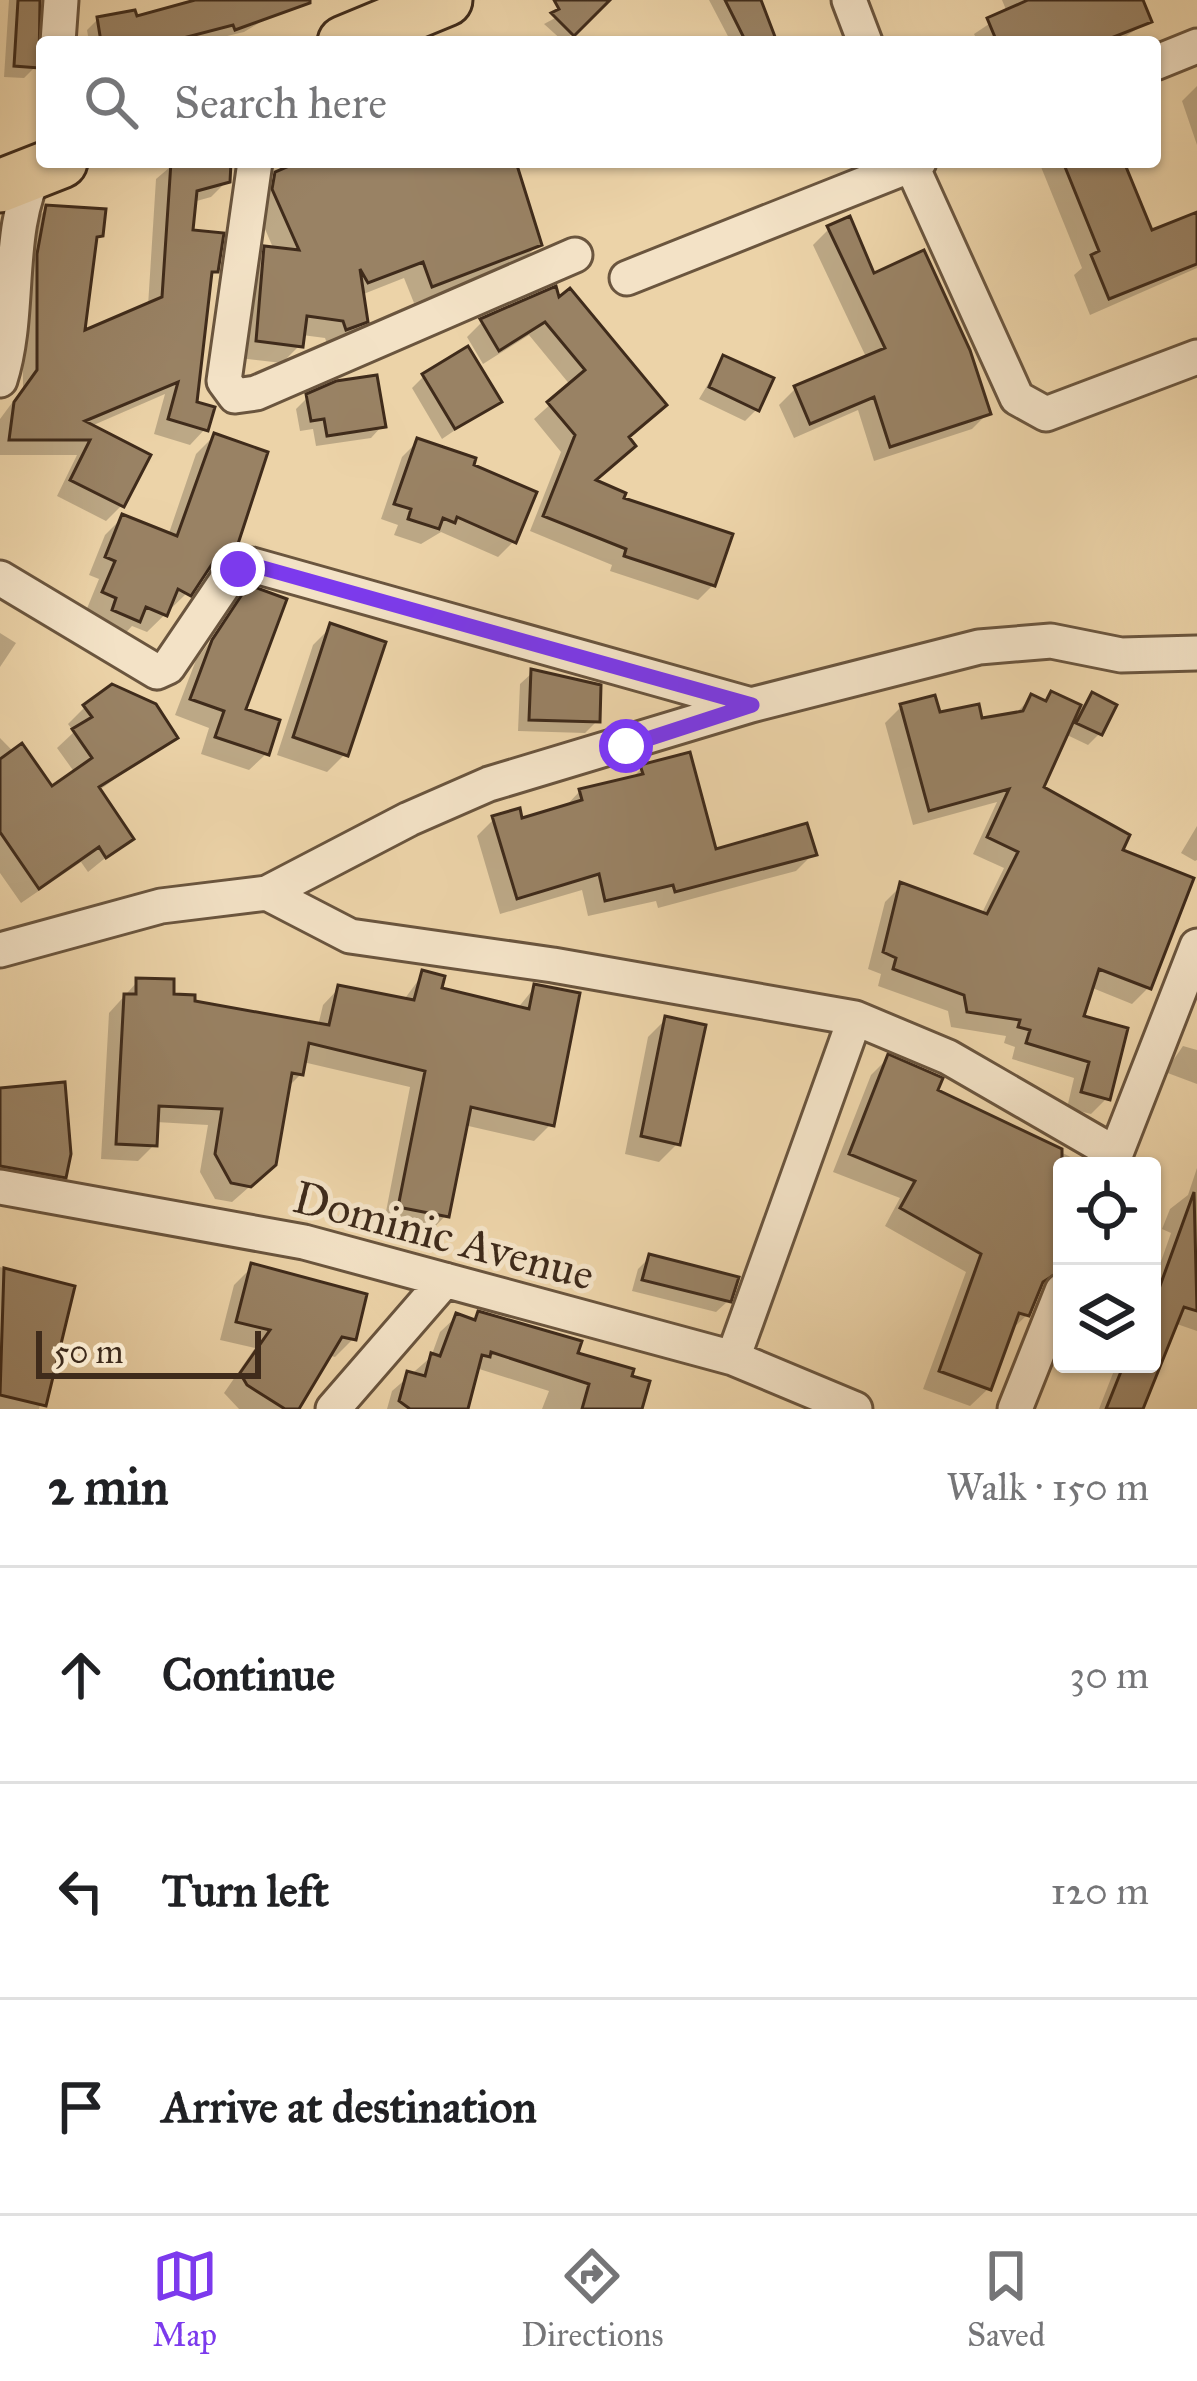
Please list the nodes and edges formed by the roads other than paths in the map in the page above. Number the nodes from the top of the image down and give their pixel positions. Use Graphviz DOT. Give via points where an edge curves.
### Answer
graph roads {
  1 [pos="61,0"];
  2 [pos="446,0"];
  3 [pos="849,0"];
  4 [pos="58,36"];
  5 [pos="359,36"];
  6 [pos="863,36"];
  7 [pos="1197,46"];
  8 [pos="1161,61"];
  9 [pos="254,168"];
  10 [pos="902,168"];
  11 [pos="916,168"];
  12 [pos="34,170"];
  13 [pos="575,255"];
  14 [pos="627,278"];
  15 [pos="1197,357"];
  16 [pos="0,380"];
  17 [pos="0,578"];
  18 [pos="1197,653"];
  19 [pos="752,705"];
  20 [pos="267,893"];
  21 [pos="1197,946"];
  22 [pos="0,950"];
  23 [pos="854,1018"];
  24 [pos="1109,1157"];
  25 [pos="1115,1157"];
  26 [pos="0,1187"];
  27 [pos="445,1280"];
  28 [pos="1053,1314"];
  29 [pos="734,1358"];
  30 [pos="809,1401"];
  31 [pos="333,1409"];
  32 [pos="855,1409"];
  33 [pos="1015,1409"];
  1 -- 4 [label="street"];
  2 -- 5 [label="main road"];
  3 -- 6 [label="street"];
  7 -- 8 [label="street"];
  9 -- 13 [label="street" via="224,381 235,396"];
  10 -- 14 [label="street"];
  11 -- 15 [label="street" via="1017,398 1030,409 1046,414"];
  12 -- 16 [label="street" via="19,216"];
  17 -- 19 [label="street" via="157,672 168,668 229,577 252,565"];
  18 -- 19 [label="street" via="1121,656 1051,641 979,646"];
  19 -- 20 [label="street" via="489,784"];
  20 -- 22 [label="street" via="160,906"];
  20 -- 23 [label="street" via="350,936"];
  21 -- 25 [label="street"];
  23 -- 24 [label="street" via="948,1058"];
  23 -- 29 [label="street"];
  26 -- 27 [label="street, Dominic Avenue" via="304,1242"];
  27 -- 29 [label="street, Dominic Avenue"];
  27 -- 31 [label="street"];
  28 -- 33 [label="street"];
  29 -- 30 [label="street, Dominic Avenue"];
  30 -- 32 [label="street, Dominic Avenue"];
}
